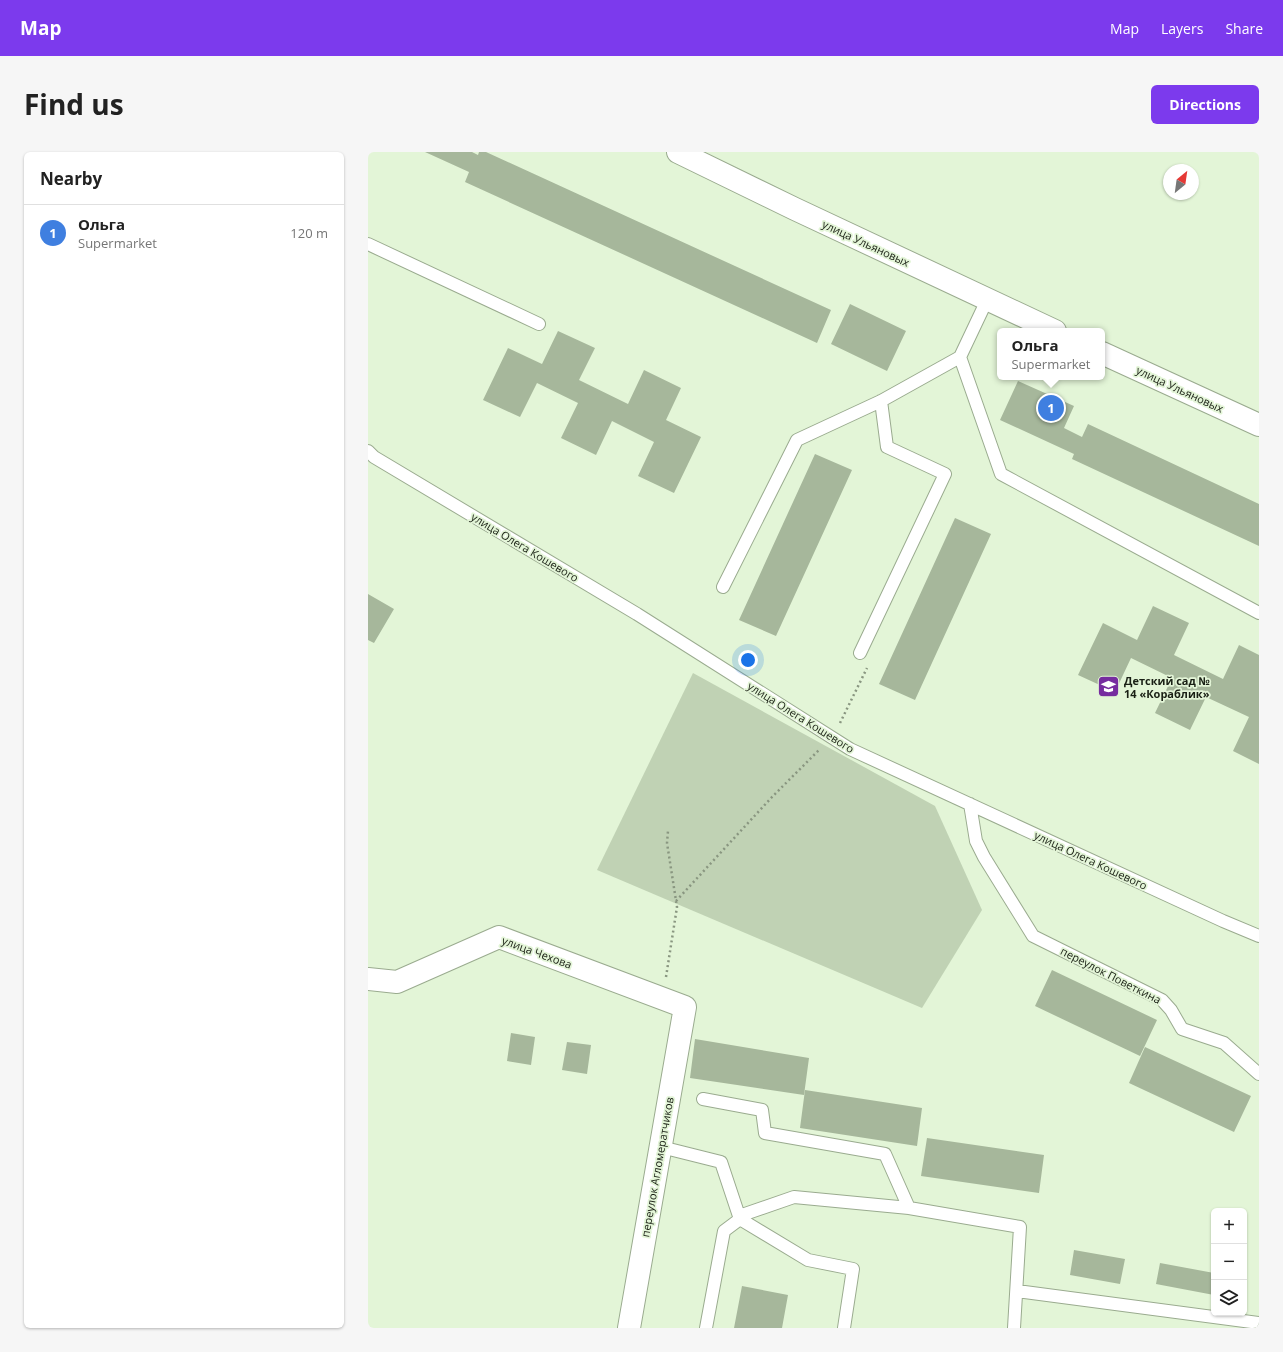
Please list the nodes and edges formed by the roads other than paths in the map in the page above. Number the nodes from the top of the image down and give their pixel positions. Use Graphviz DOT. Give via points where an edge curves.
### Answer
graph roads {
  1 [pos="678,152"];
  2 [pos="709,159"];
  3 [pos="368,244"];
  4 [pos="987,300"];
  5 [pos="539,324"];
  6 [pos="1048,328"];
  7 [pos="1105,354"];
  8 [pos="960,357"];
  9 [pos="881,401"];
  10 [pos="1259,425"];
  11 [pos="368,451"];
  12 [pos="722,587"];
  13 [pos="1259,613"];
  14 [pos="860,653"];
  15 [pos="970,804"];
  16 [pos="1259,936"];
  17 [pos="368,979"];
  18 [pos="685,1007"];
  19 [pos="1259,1074"];
  20 [pos="703,1099"];
  21 [pos="661,1148"];
  22 [pos="909,1208"];
  23 [pos="740,1217"];
  24 [pos="1017,1291"];
  25 [pos="1259,1323"];
  26 [pos="629,1328"];
  27 [pos="706,1328"];
  28 [pos="844,1328"];
  29 [pos="1014,1328"];
  1 -- 2 [label="street, улица Ульяновых"];
  2 -- 4 [label="street, улица Ульяновых" via="794,209"];
  3 -- 5 [label="lane"];
  4 -- 6 [label="street, улица Ульяновых"];
  4 -- 8 [label="lane"];
  7 -- 10 [label="street, улица Ульяновых"];
  8 -- 9 [label="lane"];
  8 -- 13 [label="lane" via="1001,474"];
  9 -- 12 [label="lane" via="797,440"];
  9 -- 14 [label="lane" via="887,447 945,474"];
  11 -- 15 [label="lane, улица Олега Кошевого" via="374,457 637,614 850,749"];
  15 -- 16 [label="lane, улица Олега Кошевого"];
  15 -- 19 [label="lane, переулок Поветкина" via="976,841 1033,936 1162,1000 1182,1029 1224,1043"];
  17 -- 18 [label="street, улица Чехова" via="397,982 499,937"];
  18 -- 21 [label="street, переулок Агломератчиков"];
  20 -- 22 [label="lane" via="762,1110 765,1133 885,1154"];
  21 -- 23 [label="lane" via="721,1162"];
  21 -- 26 [label="street, переулок Агломератчиков"];
  22 -- 23 [label="lane" via="794,1197"];
  22 -- 24 [label="lane" via="1020,1227"];
  23 -- 27 [label="lane" via="724,1231"];
  23 -- 28 [label="lane" via="808,1260 853,1268"];
  24 -- 25 [label="lane"];
  24 -- 29 [label="lane"];
}
